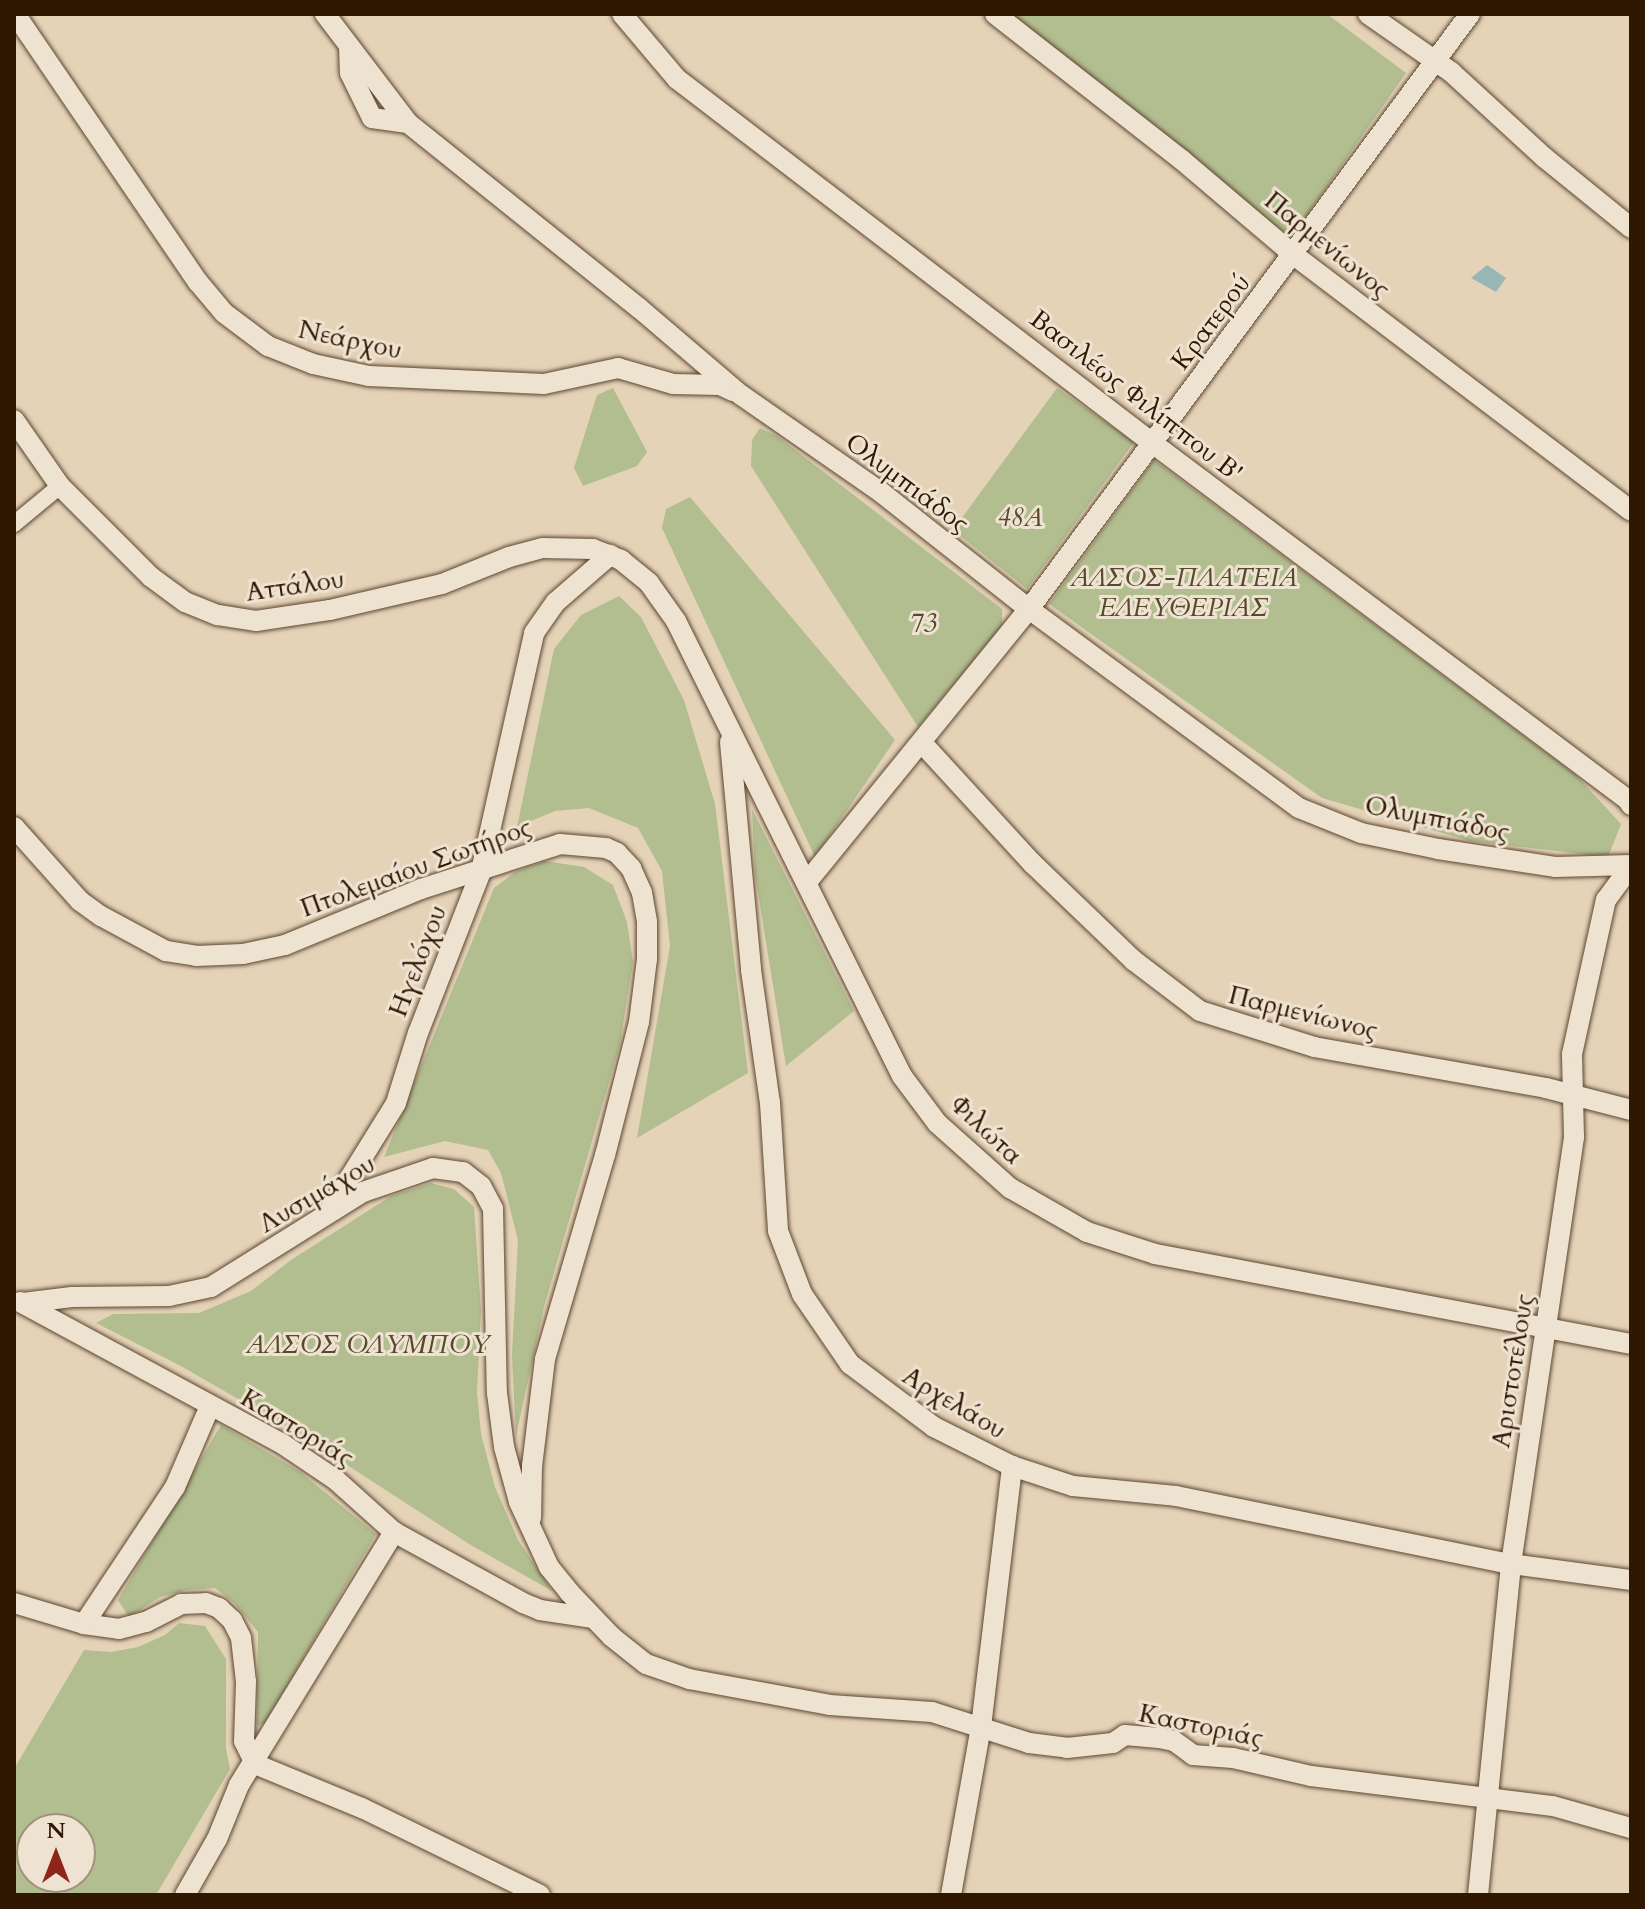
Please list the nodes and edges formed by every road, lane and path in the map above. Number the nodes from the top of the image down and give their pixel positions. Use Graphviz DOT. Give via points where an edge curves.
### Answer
graph roads {
  1 [pos="15,14"];
  2 [pos="325,14"];
  3 [pos="622,14"];
  4 [pos="995,14"];
  5 [pos="1368,14"];
  6 [pos="1470,14"];
  7 [pos="1434,58"];
  8 [pos="1631,228"];
  9 [pos="1294,255"];
  10 [pos="741,395"];
  11 [pos="14,420"];
  12 [pos="1151,442"];
  13 [pos="60,486"];
  14 [pos="1631,511"];
  15 [pos="14,524"];
  16 [pos="610,555"];
  17 [pos="1029,609"];
  18 [pos="729,734"];
  19 [pos="922,743"];
  20 [pos="1631,805"];
  21 [pos="14,827"];
  22 [pos="1631,866"];
  23 [pos="481,871"];
  24 [pos="807,882"];
  25 [pos="1573,1095"];
  26 [pos="1631,1110"];
  27 [pos="329,1211"];
  28 [pos="18,1301"];
  29 [pos="1546,1329"];
  30 [pos="1631,1344"];
  31 [pos="210,1406"];
  32 [pos="1012,1466"];
  33 [pos="532,1530"];
  34 [pos="394,1532"];
  35 [pos="1511,1564"];
  36 [pos="1631,1580"];
  37 [pos="14,1603"];
  38 [pos="593,1618"];
  39 [pos="84,1624"];
  40 [pos="981,1727"];
  41 [pos="255,1764"];
  42 [pos="1488,1796"];
  43 [pos="1631,1828"];
  44 [pos="185,1895"];
  45 [pos="540,1895"];
  46 [pos="951,1895"];
  47 [pos="1478,1895"];
  1 -- 10 [label="street, Νεάρχου" via="198,282 224,313 268,346 313,364 369,376 544,384 618,368 673,384 720,385"];
  2 -- 10 [label="street, Ολυμπιάδος" via="408,123"];
  3 -- 12 [label="street, Βασιλέως Φιλίππου Β'" via="677,79"];
  4 -- 9 [label="street, Παρμενίωνος"];
  5 -- 7 [label="street"];
  6 -- 7 [label="street, Κρατερού"];
  7 -- 8 [label="street"];
  7 -- 9 [label="street, Κρατερού"];
  9 -- 12 [label="street, Κρατερού"];
  9 -- 14 [label="street, Παρμενίωνος"];
  10 -- 17 [label="street, Ολυμπιάδος" via="882,493"];
  11 -- 13 [label="street, Αττάλου"];
  12 -- 17 [label="street, Κρατερού"];
  12 -- 20 [label="street, Βασιλέως Φιλίππου Β'"];
  13 -- 15 [label="street"];
  13 -- 16 [label="street, Αττάλου" via="168,592 240,621 294,618 428,587 534,550 580,548"];
  16 -- 18 [label="street, Φιλώτα" via="642,575 668,607"];
  16 -- 23 [label="street, Ηγελόχου" via="556,602 534,633"];
  17 -- 19 [label="street, Κρατερού"];
  17 -- 22 [label="street, Ολυμπιάδος" via="1317,817 1405,843 1555,867"];
  18 -- 24 [label="street, Φιλώτα"];
  18 -- 32 [label="street, Αρχελάου" via="751,970 770,1103 775,1209 786,1256 814,1313 850,1364 912,1414"];
  19 -- 24 [label="street, Κρατερού"];
  19 -- 25 [label="street, Παρμενίωνος" via="1033,864 1133,960 1200,1011 1314,1047"];
  21 -- 23 [label="street, Πτολεμαίου Σωτήρος" via="80,901 133,936 179,954 228,955 285,945 421,889"];
  22 -- 25 [label="street, Αριστοτέλους" via="1606,900 1595,937 1572,1054"];
  23 -- 27 [label="street, Ηγελόχου" via="396,1103"];
  23 -- 33 [label="street, Πτολεμαίου Σωτήρος" via="560,844 606,848 631,868 647,922 644,985 630,1060 545,1359 532,1466"];
  24 -- 29 [label="street, Φιλώτα" via="916,1097 964,1150 1025,1198 1087,1232 1155,1254"];
  25 -- 26 [label="street, Παρμενίωνος"];
  25 -- 29 [label="street, Αριστοτέλους" via="1571,1158"];
  27 -- 28 [label="street, Λυσιμάχου" via="211,1287 169,1296"];
  27 -- 33 [label="street, Λυσιμάχου" via="391,1180 433,1168 463,1172 481,1186 493,1209 494,1367 500,1422 513,1482"];
  28 -- 31 [label="street, Καστοριάς"];
  29 -- 30 [label="street, Φιλώτα"];
  29 -- 35 [label="street, Αριστοτέλους"];
  31 -- 34 [label="street, Καστοριάς" via="316,1465"];
  31 -- 39 [label="street" via="175,1487"];
  32 -- 35 [label="street, Αρχελάου" via="1073,1486 1176,1496"];
  32 -- 40 [label="street"];
  33 -- 38 [label="street, Καστοριάς" via="549,1567"];
  34 -- 38 [label="street, Καστοριάς" via="523,1603"];
  34 -- 41 [label="street"];
  35 -- 36 [label="street, Αρχελάου"];
  35 -- 42 [label="street, Αριστοτέλους"];
  37 -- 39 [label="street"];
  38 -- 40 [label="street, Καστοριάς" via="646,1664 689,1679 830,1705 932,1712"];
  39 -- 41 [label="street" via="130,1627 189,1603 212,1605 226,1614 243,1647 244,1741"];
  40 -- 42 [label="street, Καστοριάς" via="1029,1743 1067,1748 1113,1743 1125,1735 1159,1738 1174,1741 1193,1755 1233,1758 1297,1774"];
  40 -- 46 [label="street"];
  41 -- 44 [label="street" via="239,1785 217,1839"];
  41 -- 45 [label="street" via="362,1808"];
  42 -- 43 [label="street, Καστοριάς" via="1553,1806"];
  42 -- 47 [label="street, Αριστοτέλους"];
}
